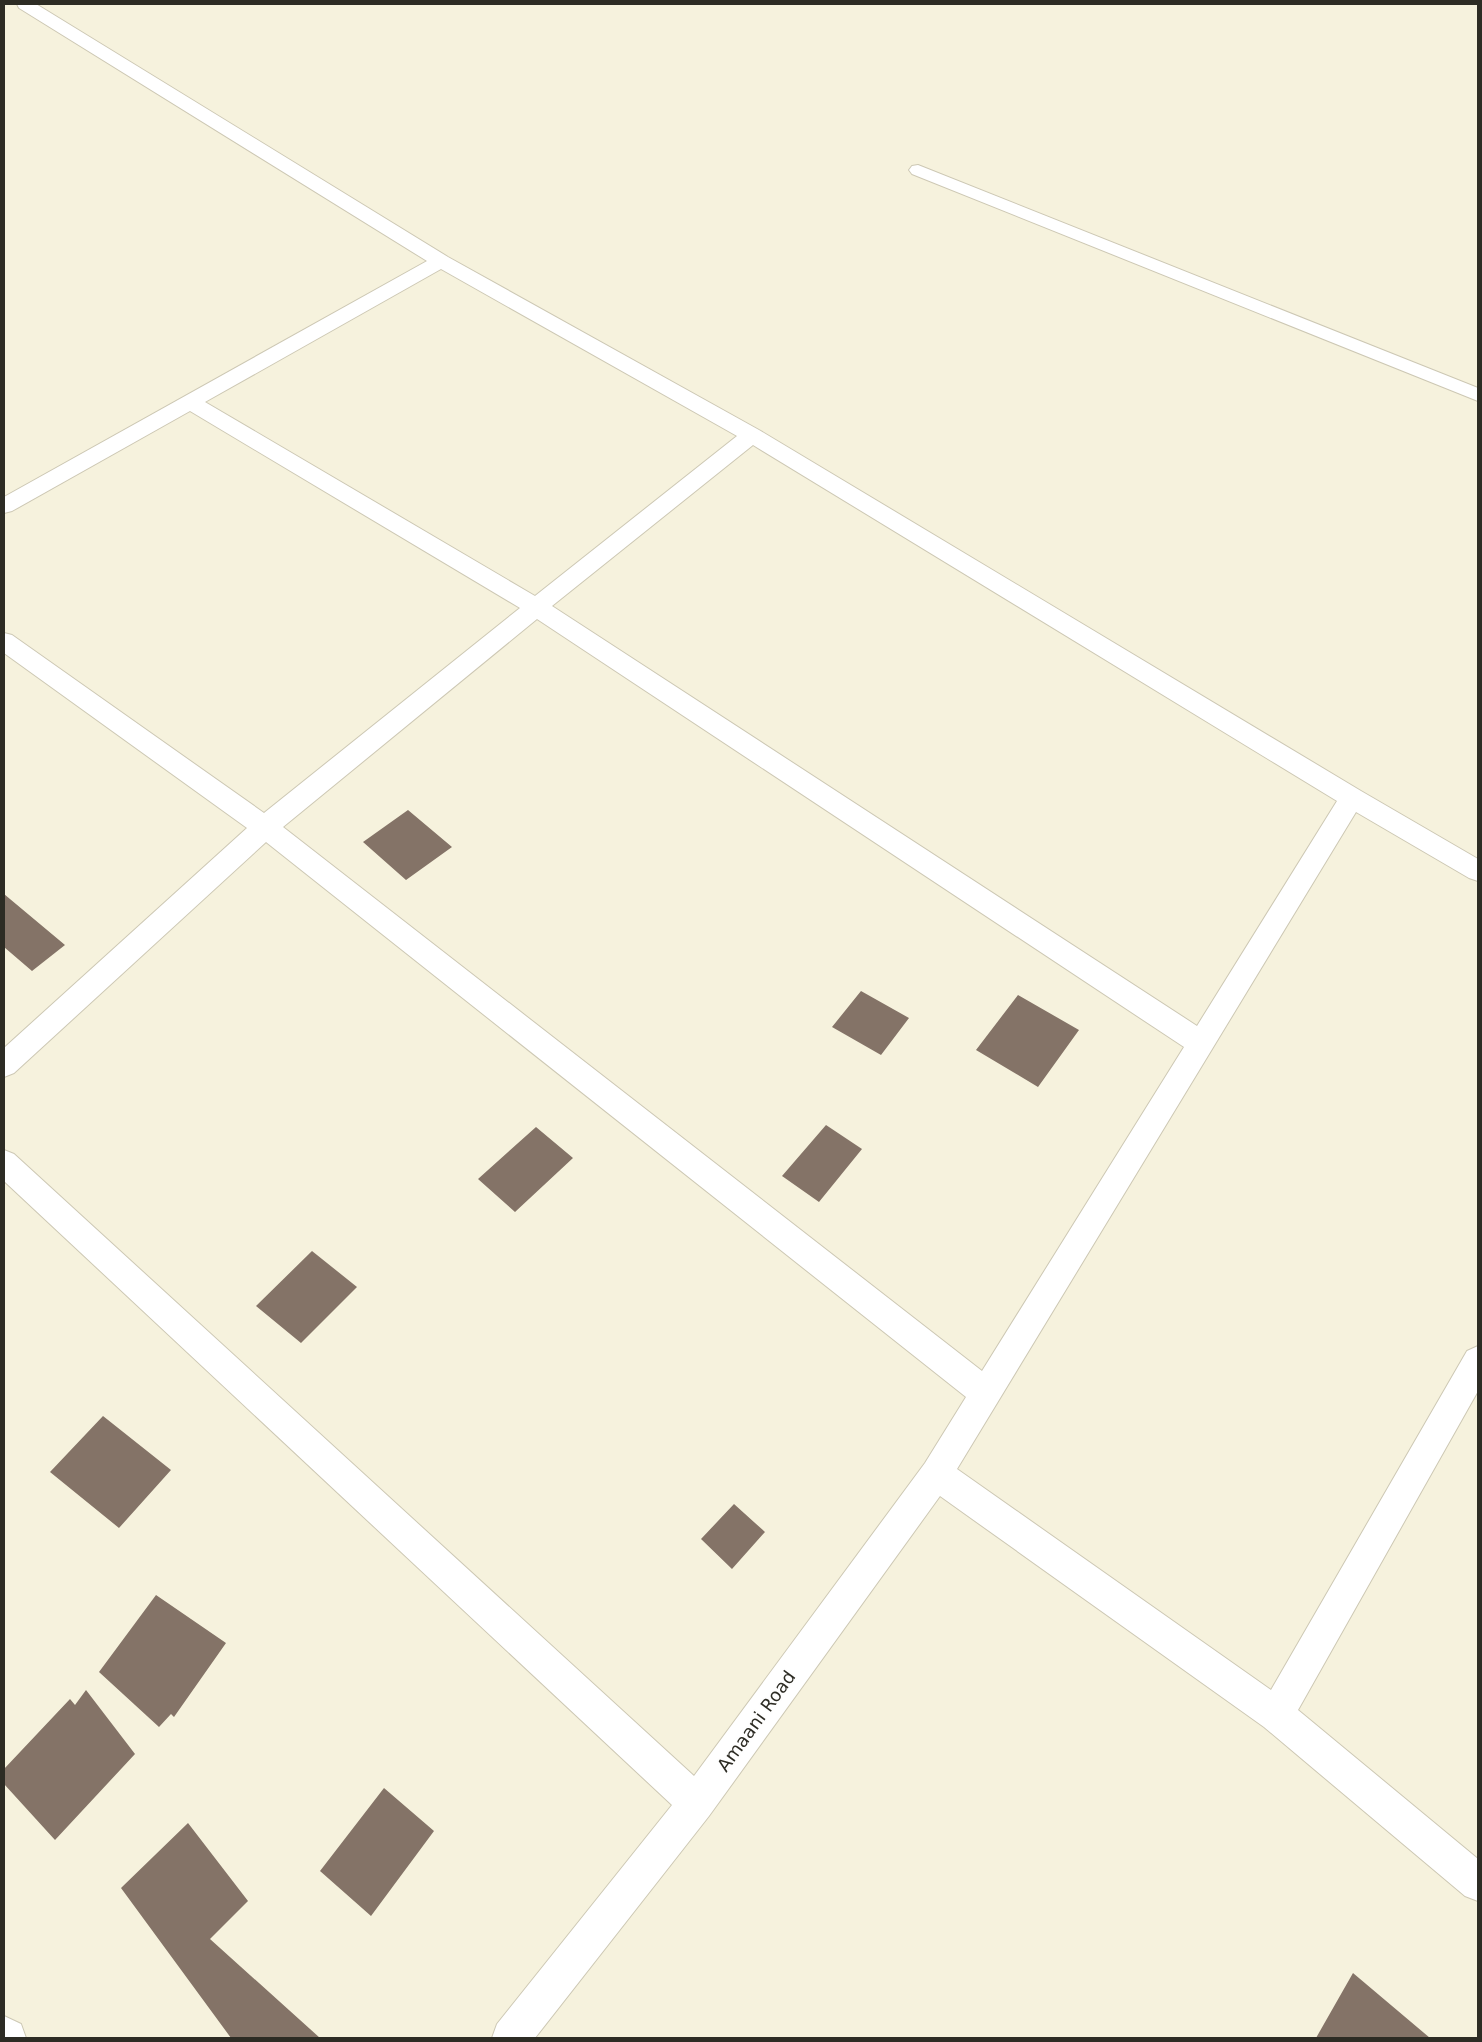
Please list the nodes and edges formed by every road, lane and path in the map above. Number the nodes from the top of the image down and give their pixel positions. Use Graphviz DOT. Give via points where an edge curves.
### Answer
graph roads {
  1 [pos="25,4"];
  2 [pos="918,170"];
  3 [pos="441,261"];
  4 [pos="1478,395"];
  5 [pos="190,402"];
  6 [pos="752,435"];
  7 [pos="4,506"];
  8 [pos="536,607"];
  9 [pos="4,641"];
  10 [pos="1352,798"];
  11 [pos="265,827"];
  12 [pos="1478,871"];
  13 [pos="1201,1044"];
  14 [pos="4,1064"];
  15 [pos="4,1163"];
  16 [pos="1478,1361"];
  17 [pos="986,1393"];
  18 [pos="936,1474"];
  19 [pos="1276,1715"];
  20 [pos="696,1803"];
  21 [pos="1478,1884"];
  22 [pos="4,2035"];
  23 [pos="7,2038"];
  24 [pos="511,2038"];
  1 -- 3 [label="street"];
  2 -- 4 [label="street"];
  3 -- 5 [label="street"];
  3 -- 6 [label="street"];
  5 -- 7 [label="street"];
  5 -- 8 [label="street"];
  6 -- 8 [label="street"];
  6 -- 10 [label="street"];
  8 -- 11 [label="street"];
  8 -- 13 [label="street"];
  9 -- 11 [label="street"];
  10 -- 12 [label="street"];
  10 -- 13 [label="street, Amaani Road"];
  11 -- 14 [label="street"];
  11 -- 17 [label="street"];
  13 -- 17 [label="street, Amaani Road"];
  15 -- 20 [label="street"];
  16 -- 19 [label="street"];
  17 -- 18 [label="street, Amaani Road"];
  18 -- 19 [label="street"];
  18 -- 20 [label="street, Amaani Road"];
  19 -- 21 [label="street"];
  20 -- 24 [label="street, Amaani Road"];
  22 -- 23 [label="street"];
}
